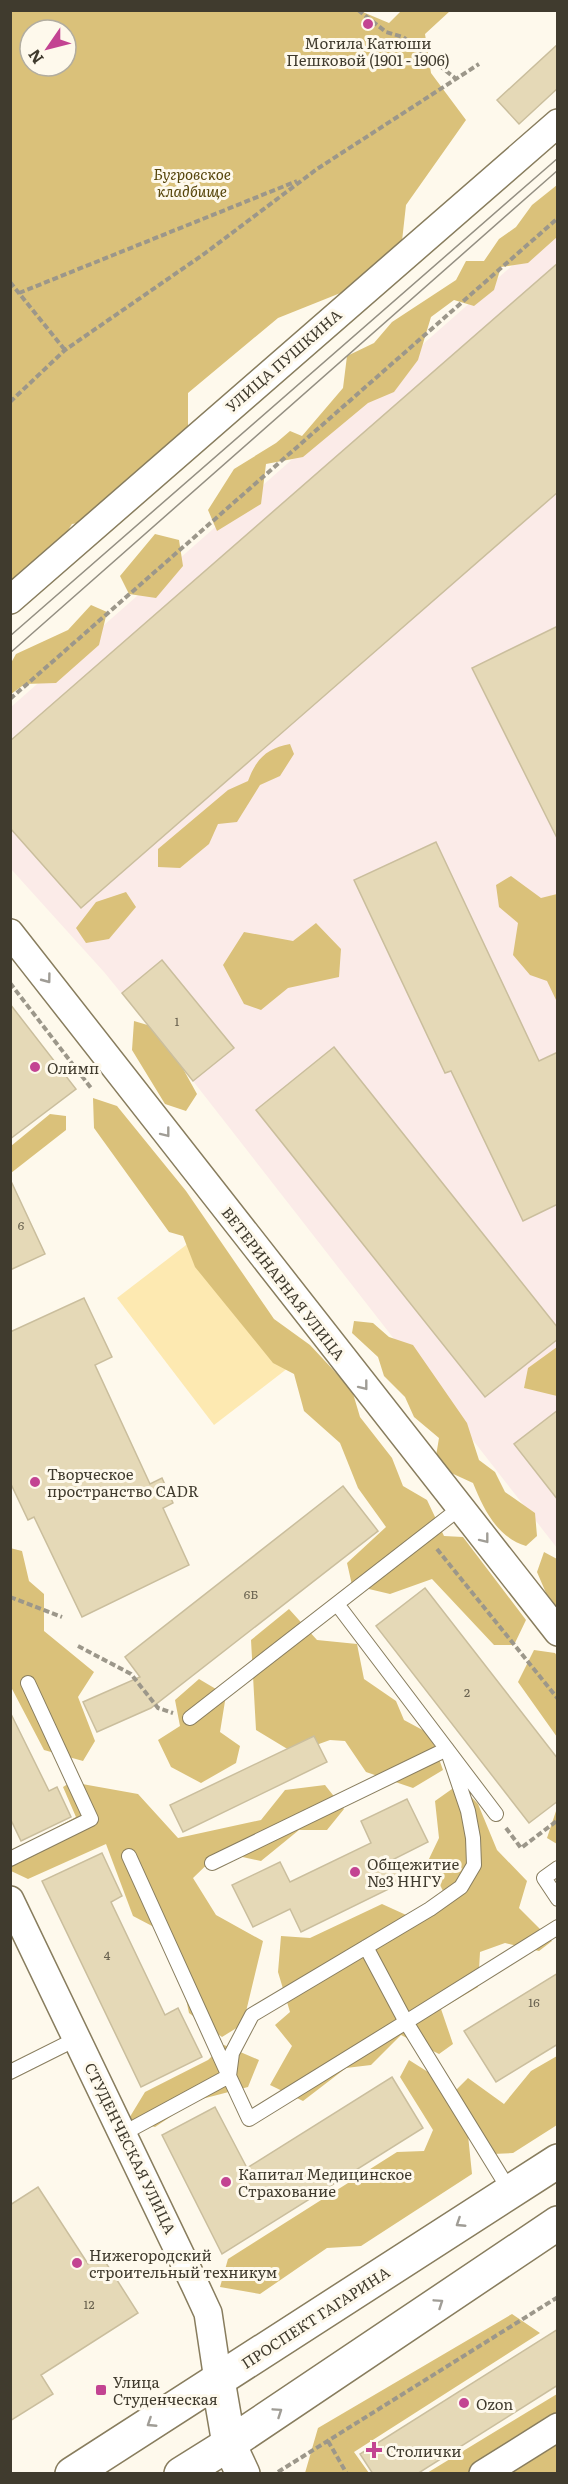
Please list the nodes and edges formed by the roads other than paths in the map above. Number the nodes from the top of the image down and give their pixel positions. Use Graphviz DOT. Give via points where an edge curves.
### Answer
graph roads {
  1 [pos="558,123"];
  2 [pos="10,600"];
  3 [pos="10,933"];
  4 [pos="460,1508"];
  5 [pos="337,1604"];
  6 [pos="558,1632"];
  7 [pos="28,1683"];
  8 [pos="190,1718"];
  9 [pos="447,1749"];
  10 [pos="496,1814"];
  11 [pos="129,1856"];
  12 [pos="10,1859"];
  13 [pos="212,1863"];
  14 [pos="558,1868"];
  15 [pos="558,1899"];
  16 [pos="10,1900"];
  17 [pos="558,1927"];
  18 [pos="17,1933"];
  19 [pos="366,1947"];
  20 [pos="406,2022"];
  21 [pos="78,2038"];
  22 [pos="10,2072"];
  23 [pos="229,2076"];
  24 [pos="124,2133"];
  25 [pos="558,2161"];
  26 [pos="510,2191"];
  27 [pos="556,2227"];
  28 [pos="218,2380"];
  29 [pos="558,2427"];
  30 [pos="229,2444"];
  31 [pos="72,2474"];
  32 [pos="181,2474"];
  33 [pos="243,2474"];
  34 [pos="483,2474"];
  1 -- 2 [label="street, УЛИЦА ПУШКИНА"];
  3 -- 4 [label="street, ВЕТЕРИНАРНАЯ УЛИЦА, one-way"];
  4 -- 5 [label="lane"];
  4 -- 6 [label="street, ВЕТЕРИНАРНАЯ УЛИЦА, one-way"];
  5 -- 8 [label="lane"];
  5 -- 9 [label="lane"];
  7 -- 12 [label="lane" via="91,1819"];
  9 -- 10 [label="lane"];
  9 -- 13 [label="lane"];
  9 -- 19 [label="lane" via="468,1811 474,1865 461,1887"];
  11 -- 23 [label="lane"];
  14 -- 15 [label="lane" via="544,1878"];
  16 -- 18 [label="street, СТУДЕНЧЕСКАЯ УЛИЦА"];
  17 -- 20 [label="lane"];
  18 -- 21 [label="street, СТУДЕНЧЕСКАЯ УЛИЦА"];
  19 -- 20 [label="lane"];
  19 -- 23 [label="lane" via="252,2015 232,2053"];
  20 -- 23 [label="lane" via="249,2119"];
  20 -- 26 [label="lane"];
  21 -- 22 [label="lane"];
  21 -- 24 [label="street, СТУДЕНЧЕСКАЯ УЛИЦА"];
  23 -- 24 [label="lane"];
  24 -- 28 [label="street, СТУДЕНЧЕСКАЯ УЛИЦА" via="208,2313"];
  25 -- 26 [label="main road, ПРОСПЕКТ ГАГАРИНА"];
  26 -- 28 [label="main road, ПРОСПЕКТ ГАГАРИНА, one-way"];
  30 -- 27 [label="main road, one-way"];
  28 -- 30 [label="main road, СТУДЕНЧЕСКАЯ УЛИЦА"];
  28 -- 31 [label="main road, ПРОСПЕКТ ГАГАРИНА, one-way"];
  29 -- 34 [label="street"];
  30 -- 32 [label="main road"];
  30 -- 33 [label="main road, СТУДЕНЧЕСКАЯ УЛИЦА"];
}
